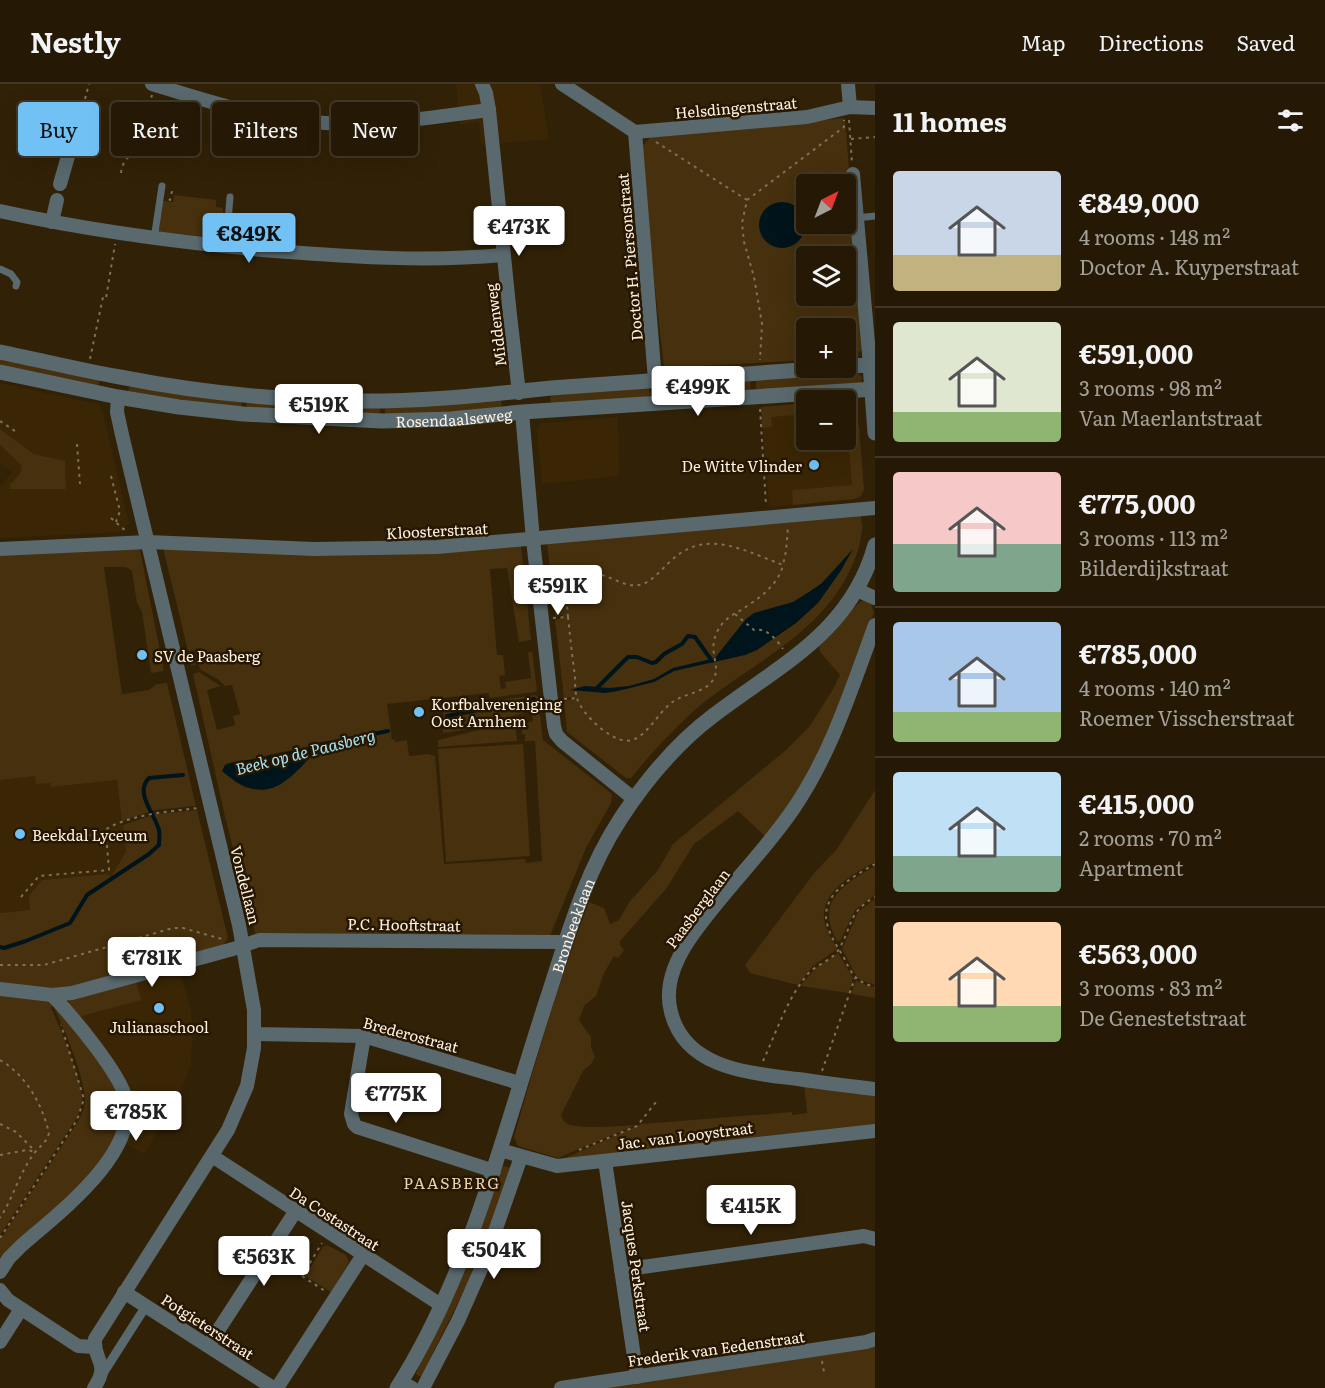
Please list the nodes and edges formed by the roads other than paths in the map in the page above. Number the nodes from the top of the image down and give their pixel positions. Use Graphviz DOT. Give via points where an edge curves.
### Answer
graph roads {
  1 [pos="154,84"];
  2 [pos="482,84"];
  3 [pos="562,84"];
  4 [pos="848,84"];
  5 [pos="850,107"];
  6 [pos="875,108"];
  7 [pos="489,110"];
  8 [pos="635,132"];
  9 [pos="68,156"];
  10 [pos="60,184"];
  11 [pos="162,186"];
  12 [pos="230,197"];
  13 [pos="57,200"];
  14 [pos="0,210"];
  15 [pos="875,216"];
  16 [pos="856,218"];
  17 [pos="52,222"];
  18 [pos="154,238"];
  19 [pos="226,246"];
  20 [pos="503,255"];
  21 [pos="0,269"];
  22 [pos="16,286"];
  23 [pos="870,308"];
  24 [pos="0,352"];
  25 [pos="872,365"];
  26 [pos="856,366"];
  27 [pos="796,370"];
  28 [pos="0,372"];
  29 [pos="122,378"];
  30 [pos="655,380"];
  31 [pos="874,389"];
  32 [pos="519,393"];
  33 [pos="118,397"];
  34 [pos="657,404"];
  35 [pos="522,412"];
  36 [pos="875,433"];
  37 [pos="875,508"];
  38 [pos="533,540"];
  39 [pos="148,542"];
  40 [pos="875,545"];
  41 [pos="0,549"];
  42 [pos="857,591"];
  43 [pos="875,598"];
  44 [pos="875,625"];
  45 [pos="634,799"];
  46 [pos="565,942"];
  47 [pos="238,947"];
  48 [pos="0,989"];
  49 [pos="52,995"];
  50 [pos="255,1034"];
  51 [pos="364,1036"];
  52 [pos="519,1083"];
  53 [pos="875,1089"];
  54 [pos="875,1131"];
  55 [pos="500,1150"];
  56 [pos="212,1156"];
  57 [pos="521,1157"];
  58 [pos="605,1161"];
  59 [pos="494,1170"];
  60 [pos="295,1212"];
  61 [pos="875,1239"];
  62 [pos="363,1255"];
  63 [pos="621,1270"];
  64 [pos="0,1272"];
  65 [pos="0,1290"];
  66 [pos="124,1292"];
  67 [pos="441,1305"];
  68 [pos="146,1306"];
  69 [pos="21,1309"];
  70 [pos="875,1339"];
  71 [pos="0,1342"];
  72 [pos="208,1346"];
  73 [pos="94,1347"];
  74 [pos="637,1377"];
  75 [pos="99,1383"];
  76 [pos="403,1386"];
  77 [pos="275,1388"];
  78 [pos="423,1388"];
  79 [pos="561,1388"];
  1 -- 7 [label="street" via="255,113 315,123 397,121"];
  2 -- 7 [label="street, Middenweg"];
  3 -- 8 [label="street"];
  4 -- 5 [label="street"];
  5 -- 6 [label="street, Helsdingenstraat"];
  5 -- 8 [label="street, Helsdingenstraat" via="807,117"];
  7 -- 20 [label="street, Middenweg"];
  8 -- 30 [label="street, Doctor H. Piersonstraat"];
  9 -- 10 [label="street"];
  11 -- 18 [label="lane"];
  12 -- 19 [label="lane"];
  13 -- 17 [label="street"];
  14 -- 17 [label="street"];
  15 -- 16 [label="lane"];
  16 -- 23 [label="street"];
  17 -- 18 [label="street"];
  18 -- 19 [label="street"];
  19 -- 20 [label="street" via="416,260"];
  20 -- 32 [label="street, Middenweg"];
  21 -- 22 [label="lane" via="11,274"];
  23 -- 25 [label="street"];
  24 -- 29 [label="street, Rosendaalseweg"];
  25 -- 26 [label="street"];
  25 -- 31 [label="street"];
  27 -- 30 [label="street, Rosendaalseweg"];
  28 -- 33 [label="street, Rosendaalseweg"];
  29 -- 32 [label="street, Rosendaalseweg" via="246,394 344,400"];
  29 -- 33 [label="street"];
  30 -- 32 [label="street, Rosendaalseweg"];
  30 -- 34 [label="street"];
  31 -- 34 [label="street, Rosendaalseweg"];
  31 -- 36 [label="street"];
  32 -- 35 [label="street"];
  33 -- 35 [label="street, Rosendaalseweg" via="243,414 341,420 451,419"];
  33 -- 39 [label="street, Vondellaan" via="119,420"];
  34 -- 35 [label="street, Rosendaalseweg"];
  35 -- 38 [label="street"];
  37 -- 38 [label="street, Kloosterstraat"];
  38 -- 39 [label="street, Kloosterstraat" via="371,549"];
  38 -- 45 [label="street" via="556,734"];
  39 -- 41 [label="street, Kloosterstraat"];
  39 -- 47 [label="street, Vondellaan" via="210,806"];
  40 -- 42 [label="street, Bronbeeklaan"];
  42 -- 43 [label="street"];
  42 -- 45 [label="street, Bronbeeklaan" via="838,618 814,641 712,716"];
  44 -- 53 [label="street, Paasberglaan" via="815,773 783,824 690,938 677,960 668,995 678,1032 704,1057 719,1064 757,1074"];
  45 -- 46 [label="street, Bronbeeklaan" via="603,850"];
  46 -- 47 [label="street, P.C. Hooftstraat" via="286,939 259,940"];
  46 -- 52 [label="street, Bronbeeklaan"];
  47 -- 49 [label="street, P.C. Hooftstraat" via="92,988"];
  47 -- 50 [label="street, Vondellaan" via="252,999"];
  48 -- 49 [label="street, P.C. Hooftstraat"];
  49 -- 64 [label="street" via="115,1074 126,1100 126,1119 116,1148 99,1175 21,1246"];
  50 -- 51 [label="street, Brederostraat"];
  50 -- 56 [label="street, Vondellaan" via="247,1086"];
  51 -- 52 [label="street, Brederostraat"];
  51 -- 59 [label="street" via="351,1114 354,1124"];
  52 -- 55 [label="street, Bronbeeklaan"];
  54 -- 58 [label="street, Jac. van Looystraat"];
  55 -- 57 [label="street, Jac. van Looystraat"];
  55 -- 59 [label="street, Bronbeeklaan"];
  56 -- 60 [label="street, Da Costastraat"];
  56 -- 66 [label="street, Vondellaan"];
  57 -- 58 [label="street, Jac. van Looystraat" via="557,1166"];
  57 -- 78 [label="street" via="485,1260"];
  58 -- 63 [label="street, Jacques Perkstraat"];
  59 -- 67 [label="street, Bronbeeklaan"];
  60 -- 62 [label="street, Da Costastraat"];
  60 -- 72 [label="street"];
  61 -- 63 [label="street" via="864,1236"];
  62 -- 67 [label="street, Da Costastraat"];
  62 -- 77 [label="street"];
  63 -- 74 [label="street, Jacques Perkstraat"];
  65 -- 69 [label="street"];
  66 -- 68 [label="street, Potgieterstraat"];
  66 -- 73 [label="street, Vondellaan" via="98,1331"];
  67 -- 76 [label="street, Bronbeeklaan"];
  68 -- 72 [label="street, Potgieterstraat"];
  68 -- 75 [label="street"];
  69 -- 71 [label="street"];
  69 -- 73 [label="street" via="78,1346"];
  70 -- 74 [label="street, Frederik van Eedenstraat"];
  72 -- 77 [label="street, Potgieterstraat"];
  73 -- 75 [label="street" via="99,1358"];
  74 -- 79 [label="street, Frederik van Eedenstraat"];
}
